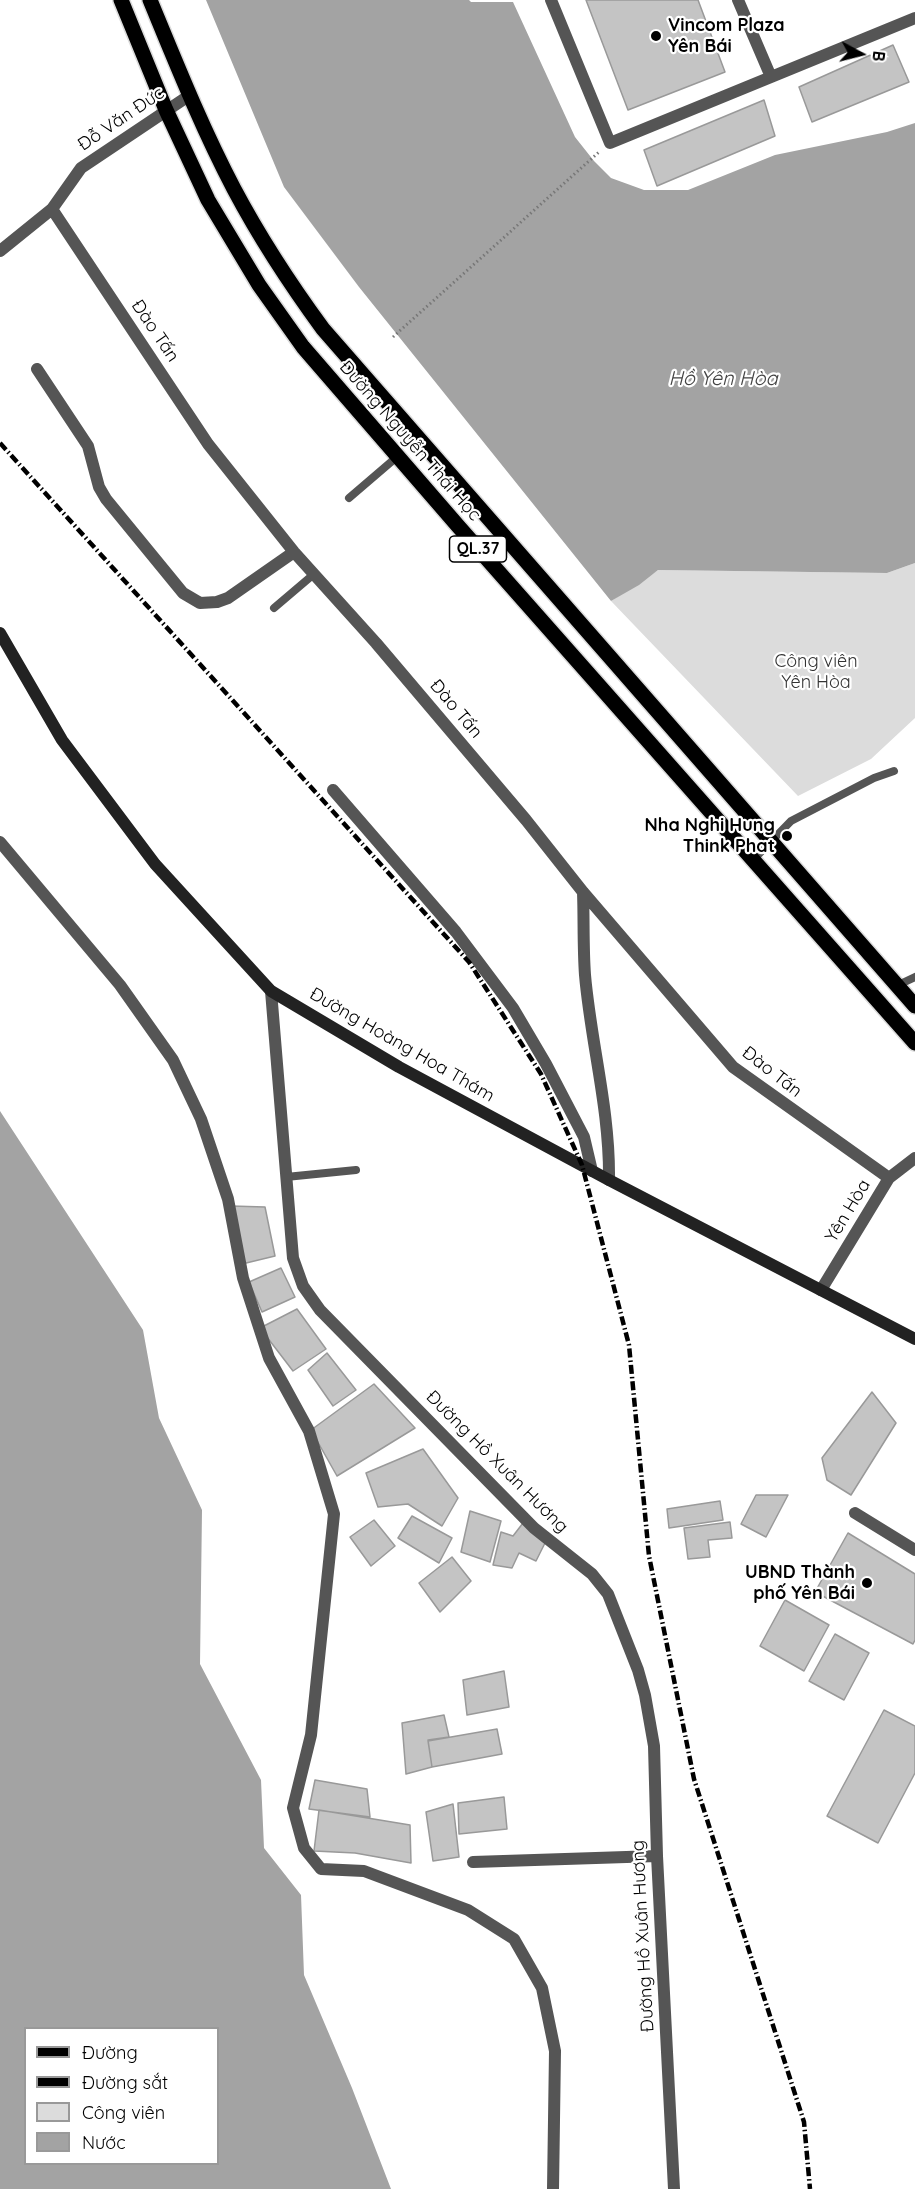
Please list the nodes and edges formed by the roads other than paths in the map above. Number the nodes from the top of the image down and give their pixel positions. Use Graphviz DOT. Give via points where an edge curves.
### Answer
graph roads {
  1 [pos="121,0"];
  2 [pos="150,0"];
  3 [pos="551,0"];
  4 [pos="738,0"];
  5 [pos="915,18"];
  6 [pos="771,77"];
  7 [pos="190,95"];
  8 [pos="166,110"];
  9 [pos="52,209"];
  10 [pos="0,251"];
  11 [pos="37,369"];
  12 [pos="398,456"];
  13 [pos="349,498"];
  14 [pos="294,552"];
  15 [pos="314,574"];
  16 [pos="274,608"];
  17 [pos="0,633"];
  18 [pos="894,771"];
  19 [pos="333,790"];
  20 [pos="0,842"];
  21 [pos="770,842"];
  22 [pos="752,861"];
  23 [pos="583,892"];
  24 [pos="915,977"];
  25 [pos="896,986"];
  26 [pos="271,991"];
  27 [pos="915,1005"];
  28 [pos="915,1043"];
  29 [pos="915,1158"];
  30 [pos="356,1170"];
  31 [pos="592,1171"];
  32 [pos="286,1177"];
  33 [pos="889,1178"];
  34 [pos="609,1180"];
  35 [pos="821,1290"];
  36 [pos="915,1339"];
  37 [pos="855,1513"];
  38 [pos="915,1550"];
  39 [pos="657,1856"];
  40 [pos="474,1862"];
  41 [pos="553,2189"];
  42 [pos="674,2189"];
  1 -- 8 [label="main road, Đường Nguyễn Thái Học / QL.37"];
  2 -- 7 [label="main road, Đường Nguyễn Thái Học / QL.37"];
  3 -- 6 [label="street" via="610,143"];
  4 -- 6 [label="street"];
  5 -- 6 [label="street"];
  7 -- 8 [label="street, Đỗ Văn Đức"];
  7 -- 21 [label="main road, Đường Nguyễn Thái Học / QL.37" via="234,188 281,271 322,329"];
  8 -- 9 [label="street, Đỗ Văn Đức" via="81,168"];
  8 -- 12 [label="main road, Đường Nguyễn Thái Học / QL.37" via="208,200 259,285 303,347"];
  9 -- 10 [label="street, Đỗ Văn Đức"];
  9 -- 14 [label="street, Đào Tấn" via="208,444"];
  11 -- 14 [label="street" via="88,446 106,499 183,593 200,603 228,598"];
  12 -- 13 [label="lane"];
  12 -- 22 [label="main road, Đường Nguyễn Thái Học / QL.37"];
  14 -- 15 [label="street, Đào Tấn"];
  15 -- 16 [label="lane"];
  15 -- 23 [label="street, Đào Tấn" via="496,784"];
  17 -- 26 [label="street, Đường Hoàng Hoa Thám" via="62,740 155,864"];
  18 -- 21 [label="lane" via="791,821"];
  19 -- 31 [label="street" via="456,932 513,1008 584,1137"];
  20 -- 41 [label="street" via="120,985 173,1060 201,1119 228,1198 243,1278 269,1358 309,1431 334,1514 311,1735 293,1808 304,1848 321,1869 364,1871 468,1910 514,1939 542,1988 555,2051"];
  21 -- 22 [label="lane"];
  21 -- 25 [label="main road, Đường Nguyễn Thái Học / QL.37"];
  22 -- 28 [label="main road, Đường Nguyễn Thái Học / QL.37"];
  23 -- 33 [label="street, Đào Tấn" via="733,1067"];
  23 -- 34 [label="street" via="585,975 606,1109"];
  24 -- 25 [label="lane"];
  25 -- 27 [label="main road, Đường Nguyễn Thái Học / QL.37"];
  26 -- 31 [label="street, Đường Hoàng Hoa Thám" via="399,1067"];
  26 -- 32 [label="street, Đường Hồ Xuân Hương"];
  29 -- 33 [label="street, Yên Hòa"];
  30 -- 32 [label="lane"];
  31 -- 34 [label="street, Đường Hoàng Hoa Thám"];
  32 -- 39 [label="street, Đường Hồ Xuân Hương" via="293,1258 311,1299 534,1528 592,1574 608,1594 638,1670 651,1721"];
  33 -- 35 [label="street, Yên Hòa"];
  34 -- 35 [label="street, Đường Hoàng Hoa Thám"];
  35 -- 36 [label="street, Đường Hoàng Hoa Thám"];
  37 -- 38 [label="street"];
  39 -- 40 [label="street"];
  39 -- 42 [label="street, Đường Hồ Xuân Hương"];
}
